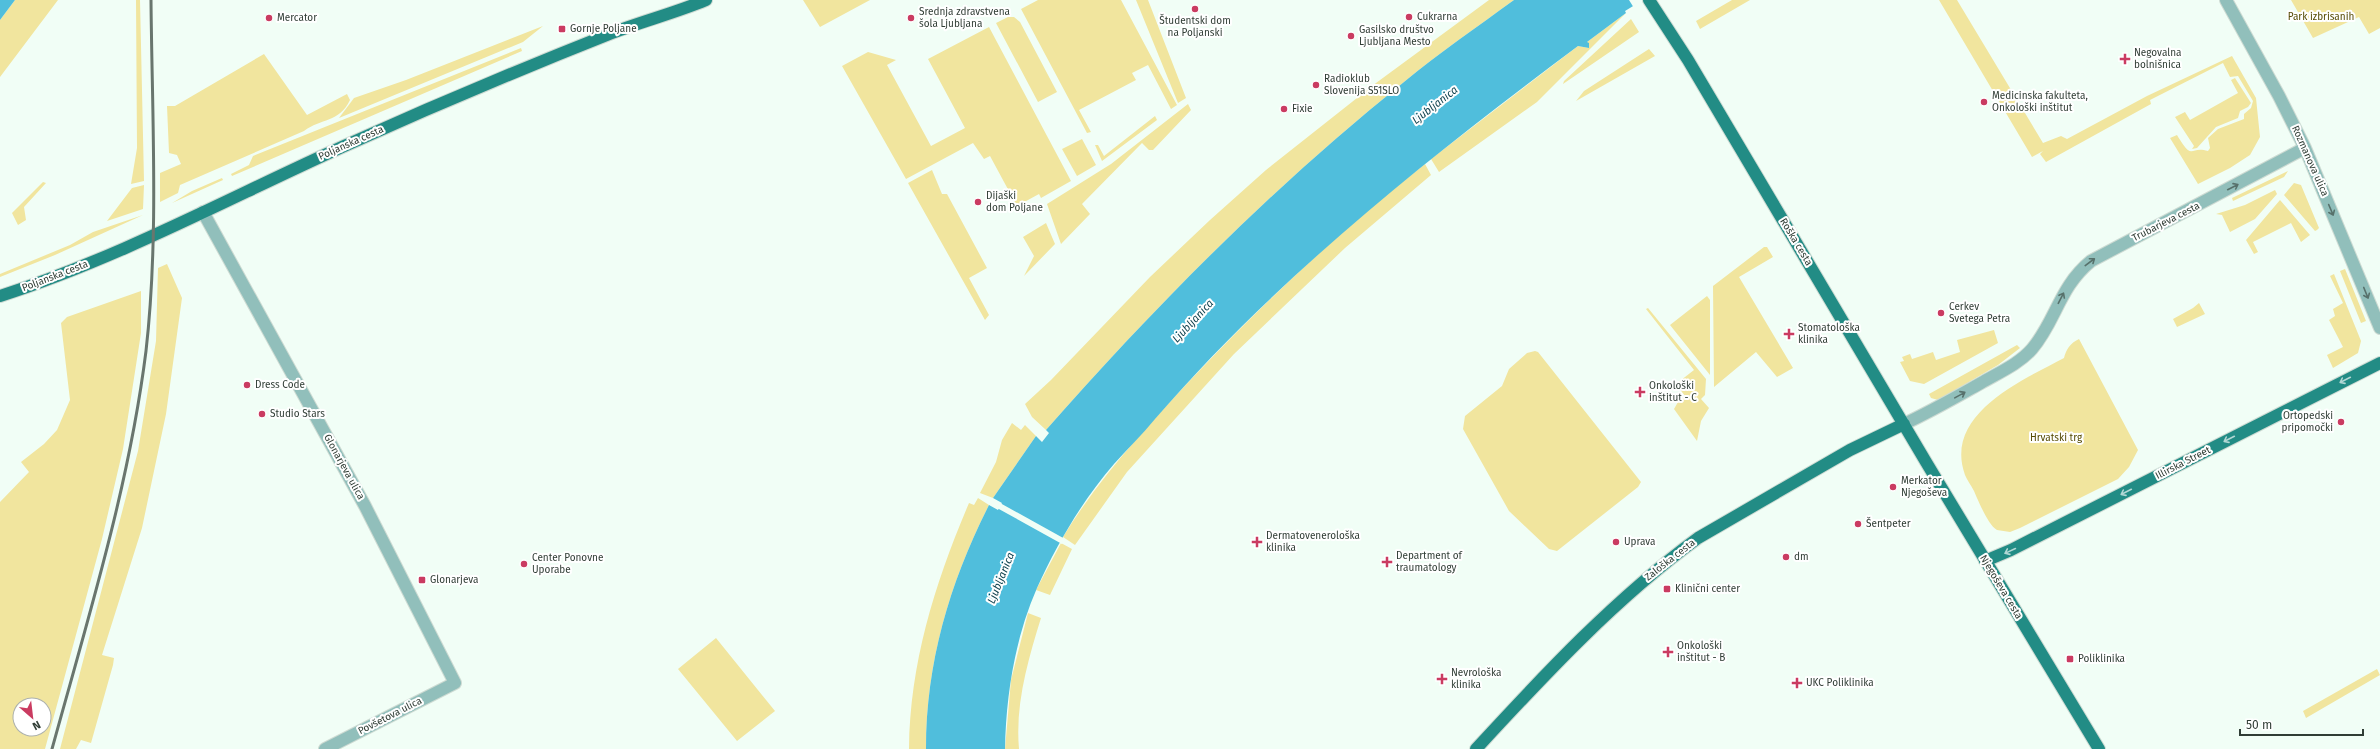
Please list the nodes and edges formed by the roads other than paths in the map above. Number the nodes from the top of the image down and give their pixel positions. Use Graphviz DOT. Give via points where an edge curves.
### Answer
graph roads {
  1 [pos="706,0"];
  2 [pos="1649,0"];
  3 [pos="2226,0"];
  4 [pos="2305,148"];
  5 [pos="203,212"];
  6 [pos="0,296"];
  7 [pos="2380,328"];
  8 [pos="2380,363"];
  9 [pos="1904,424"];
  10 [pos="1985,561"];
  11 [pos="455,683"];
  12 [pos="325,749"];
  13 [pos="1476,749"];
  14 [pos="2099,749"];
  1 -- 5 [label="main road, Poljanska cesta" via="541,61 343,147"];
  2 -- 9 [label="main road, Roška cesta" via="1688,60"];
  3 -- 4 [label="street, Rozmanova ulica"];
  4 -- 7 [label="street, Rozmanova ulica, one-way"];
  9 -- 4 [label="street, Trubarjeva cesta, one-way" via="2018,361 2031,350 2066,289 2080,270 2097,257"];
  5 -- 6 [label="main road, Poljanska cesta" via="74,270"];
  5 -- 11 [label="street, Glonarjeva ulica" via="354,485"];
  8 -- 10 [label="main road, Illirska Street, one-way"];
  9 -- 10 [label="main road, Njegoševa cesta"];
  9 -- 13 [label="main road, Zaloška cesta" via="1850,450 1698,538 1675,555 1594,625"];
  10 -- 14 [label="main road, Njegoševa cesta"];
  11 -- 12 [label="street, Povšetova ulica"];
}
